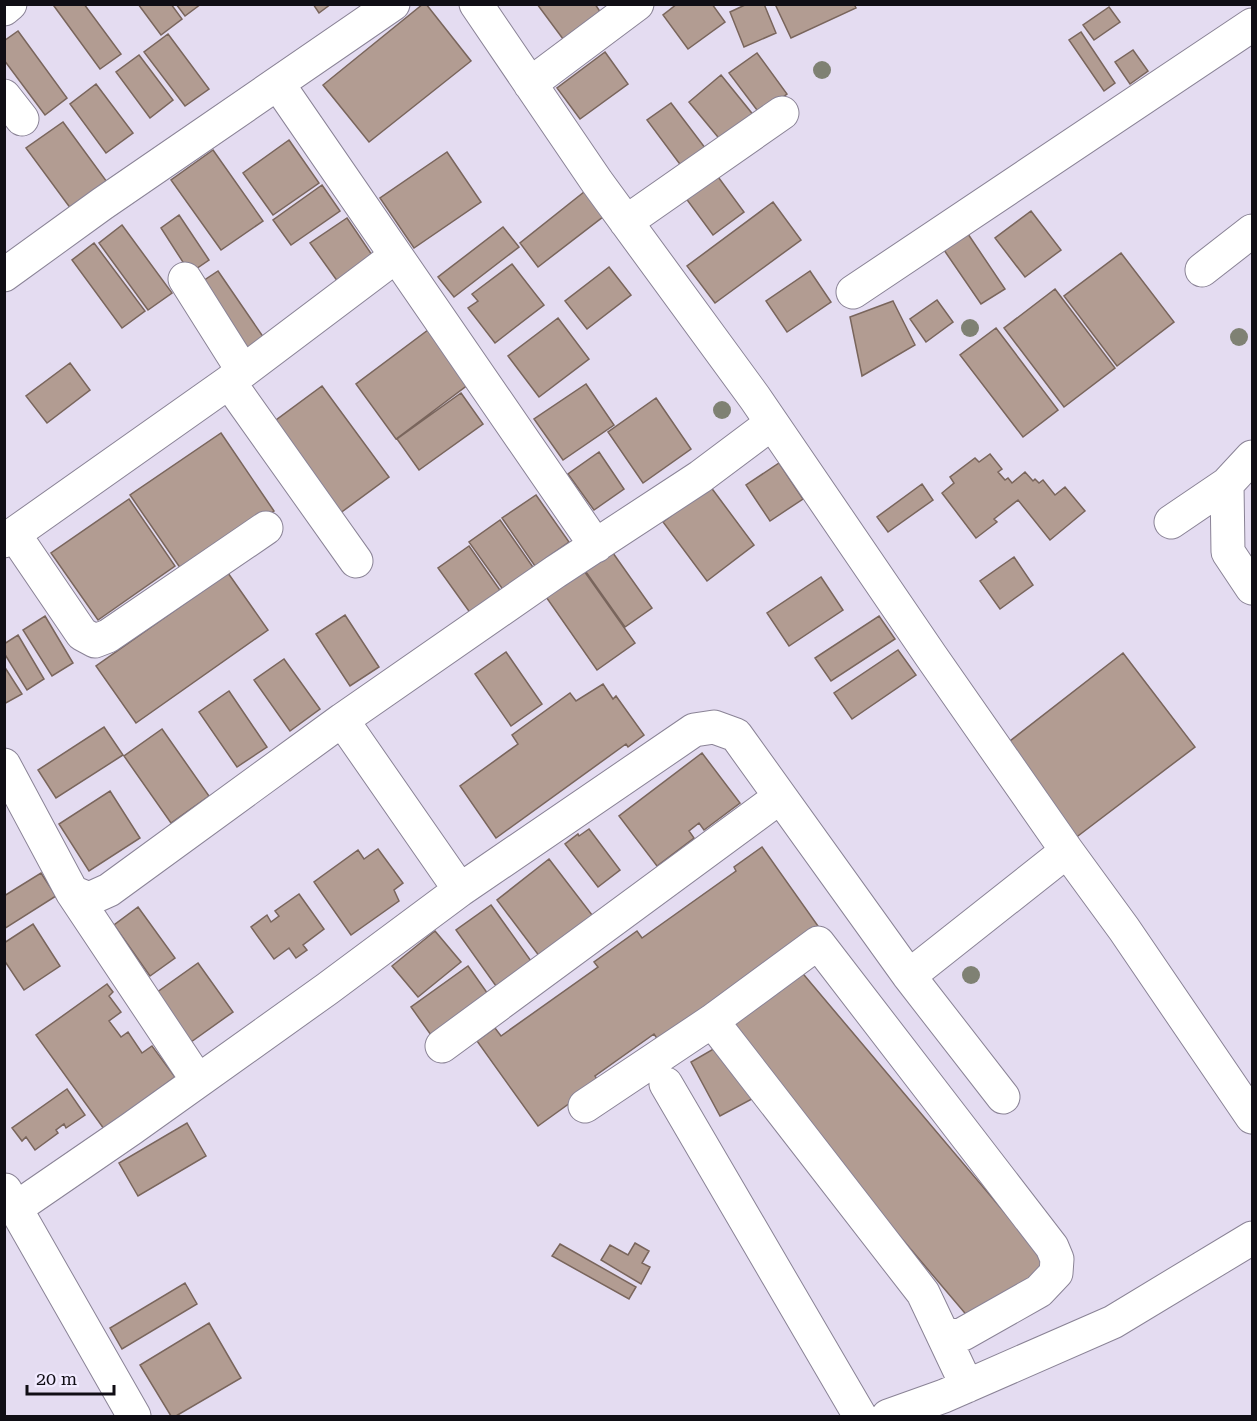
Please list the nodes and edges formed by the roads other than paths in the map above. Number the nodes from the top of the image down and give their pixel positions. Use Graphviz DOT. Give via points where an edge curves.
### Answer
graph roads {
  1 [pos="10,4"];
  2 [pos="393,4"];
  3 [pos="476,4"];
  4 [pos="637,4"];
  5 [pos="4,9"];
  6 [pos="1252,25"];
  7 [pos="278,84"];
  8 [pos="530,84"];
  9 [pos="782,112"];
  10 [pos="626,222"];
  11 [pos="1252,231"];
  12 [pos="396,256"];
  13 [pos="1202,270"];
  14 [pos="4,275"];
  15 [pos="185,279"];
  16 [pos="853,292"];
  17 [pos="236,376"];
  18 [pos="772,423"];
  19 [pos="1252,457"];
  20 [pos="1227,484"];
  21 [pos="1171,522"];
  22 [pos="266,528"];
  23 [pos="9,537"];
  24 [pos="596,546"];
  25 [pos="356,561"];
  26 [pos="1252,588"];
  27 [pos="342,720"];
  28 [pos="4,765"];
  29 [pos="780,797"];
  30 [pos="1067,851"];
  31 [pos="460,890"];
  32 [pos="72,892"];
  33 [pos="909,976"];
  34 [pos="712,1021"];
  35 [pos="442,1046"];
  36 [pos="198,1081"];
  37 [pos="666,1084"];
  38 [pos="1003,1097"];
  39 [pos="585,1106"];
  40 [pos="1252,1117"];
  41 [pos="10,1198"];
  42 [pos="1252,1238"];
  43 [pos="944,1337"];
  44 [pos="967,1386"];
  45 [pos="134,1416"];
  46 [pos="860,1416"];
  47 [pos="888,1416"];
  1 -- 5 [label="street"];
  2 -- 7 [label="street"];
  3 -- 8 [label="street"];
  4 -- 8 [label="street"];
  6 -- 16 [label="street"];
  7 -- 12 [label="street"];
  7 -- 14 [label="street"];
  8 -- 10 [label="street"];
  9 -- 10 [label="street"];
  10 -- 18 [label="street"];
  11 -- 13 [label="street"];
  12 -- 17 [label="street"];
  12 -- 24 [label="street"];
  15 -- 17 [label="street"];
  17 -- 23 [label="street"];
  17 -- 25 [label="street"];
  18 -- 24 [label="street" via="700,477"];
  18 -- 30 [label="street"];
  19 -- 20 [label="street"];
  20 -- 21 [label="street"];
  20 -- 26 [label="street" via="1228,552"];
  22 -- 23 [label="street" via="95,641 82,634"];
  24 -- 27 [label="street"];
  27 -- 31 [label="street"];
  27 -- 32 [label="street" via="109,890 89,899"];
  28 -- 32 [label="street"];
  29 -- 31 [label="street" via="736,735 714,727 694,730"];
  29 -- 33 [label="street"];
  29 -- 35 [label="street"];
  30 -- 33 [label="street"];
  30 -- 40 [label="street"];
  31 -- 36 [label="street"];
  32 -- 36 [label="street"];
  33 -- 38 [label="street"];
  34 -- 39 [label="street"];
  34 -- 43 [label="street" via="923,1293"];
  34 -- 43 [label="street" via="818,943 1052,1247 1056,1272 1039,1291 963,1334"];
  36 -- 41 [label="street"];
  37 -- 46 [label="street"];
  41 -- 45 [label="street"];
  42 -- 44 [label="street" via="1113,1322"];
  43 -- 44 [label="street"];
  44 -- 47 [label="street"];
}
